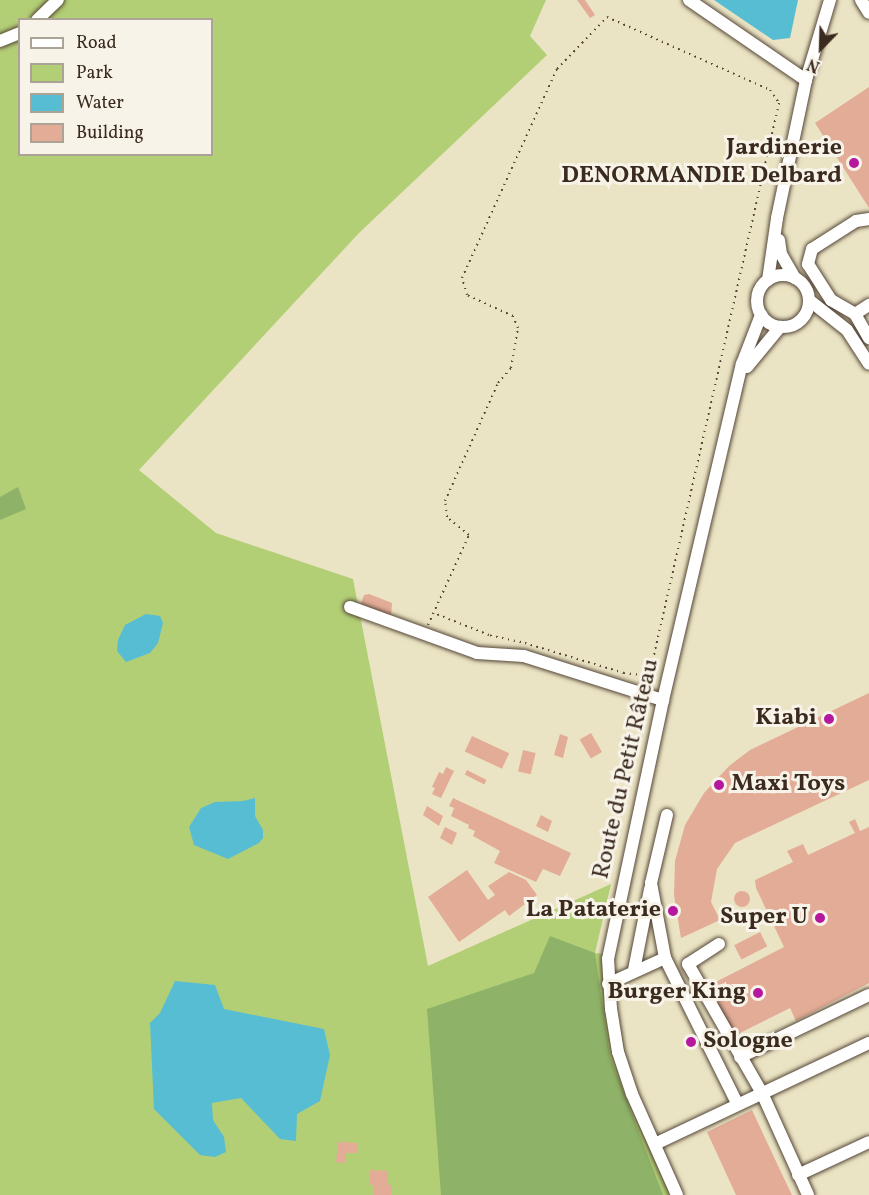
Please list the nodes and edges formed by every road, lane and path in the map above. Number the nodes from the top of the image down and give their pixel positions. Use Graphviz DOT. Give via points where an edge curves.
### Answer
graph roads {
  1 [pos="58,0"];
  2 [pos="689,0"];
  3 [pos="830,0"];
  4 [pos="861,0"];
  5 [pos="869,13"];
  6 [pos="39,18"];
  7 [pos="18,34"];
  8 [pos="0,41"];
  9 [pos="806,80"];
  10 [pos="777,218"];
  11 [pos="869,219"];
  12 [pos="795,278"];
  13 [pos="768,280"];
  14 [pos="809,300"];
  15 [pos="869,305"];
  16 [pos="855,314"];
  17 [pos="761,315"];
  18 [pos="801,320"];
  19 [pos="831,320"];
  20 [pos="780,327"];
  21 [pos="869,338"];
  22 [pos="869,364"];
  23 [pos="739,381"];
  24 [pos="350,608"];
  25 [pos="434,613"];
  26 [pos="425,633"];
  27 [pos="663,700"];
  28 [pos="667,815"];
  29 [pos="651,883"];
  30 [pos="719,944"];
  31 [pos="665,958"];
  32 [pos="634,970"];
  33 [pos="608,984"];
  34 [pos="869,995"];
  35 [pos="869,1043"];
  36 [pos="740,1057"];
  37 [pos="762,1093"];
  38 [pos="737,1103"];
  39 [pos="869,1142"];
  40 [pos="655,1144"];
  41 [pos="798,1175"];
  42 [pos="676,1195"];
  43 [pos="808,1195"];
  1 -- 6 [label="street"];
  2 -- 9 [label="street"];
  3 -- 9 [label="street"];
  4 -- 5 [label="street"];
  7 -- 8 [label="street"];
  9 -- 10 [label="street"];
  10 -- 12 [label="street" via="781,255"];
  10 -- 13 [label="street"];
  11 -- 16 [label="street" via="856,221 812,249 808,264 831,300"];
  12 -- 13 [label="street" via="781,275"];
  12 -- 14 [label="street"];
  13 -- 17 [label="street" via="758,292"];
  14 -- 18 [label="street"];
  14 -- 19 [label="street"];
  15 -- 16 [label="street"];
  16 -- 21 [label="street"];
  17 -- 20 [label="street"];
  17 -- 23 [label="street, Route du Petit Râteau"];
  18 -- 19 [label="street"];
  18 -- 20 [label="street"];
  19 -- 22 [label="street" via="847,330"];
  20 -- 23 [label="street, Route du Petit Râteau" via="753,357"];
  23 -- 27 [label="street, Route du Petit Râteau"];
  24 -- 26 [label="street"];
  25 -- 25 [label="path" via="469,535 447,517 445,501 498,383 511,368 518,328 513,316 467,295 462,278 557,69 607,17 770,90 779,103 652,664 643,675 624,673 489,635"];
  25 -- 26 [label="path"];
  26 -- 27 [label="street" via="477,653 524,656"];
  27 -- 33 [label="street, Route du Petit Râteau" via="612,929"];
  28 -- 29 [label="street"];
  29 -- 31 [label="street"];
  29 -- 32 [label="street"];
  30 -- 36 [label="street" via="688,964"];
  31 -- 32 [label="street"];
  31 -- 38 [label="street"];
  32 -- 33 [label="street"];
  33 -- 40 [label="street, Route du Petit Râteau" via="618,1052"];
  34 -- 36 [label="street"];
  35 -- 37 [label="street"];
  36 -- 37 [label="street"];
  37 -- 38 [label="street"];
  37 -- 41 [label="street"];
  38 -- 40 [label="street"];
  39 -- 41 [label="street"];
  40 -- 42 [label="street, Route du Petit Râteau"];
  41 -- 43 [label="street"];
}
